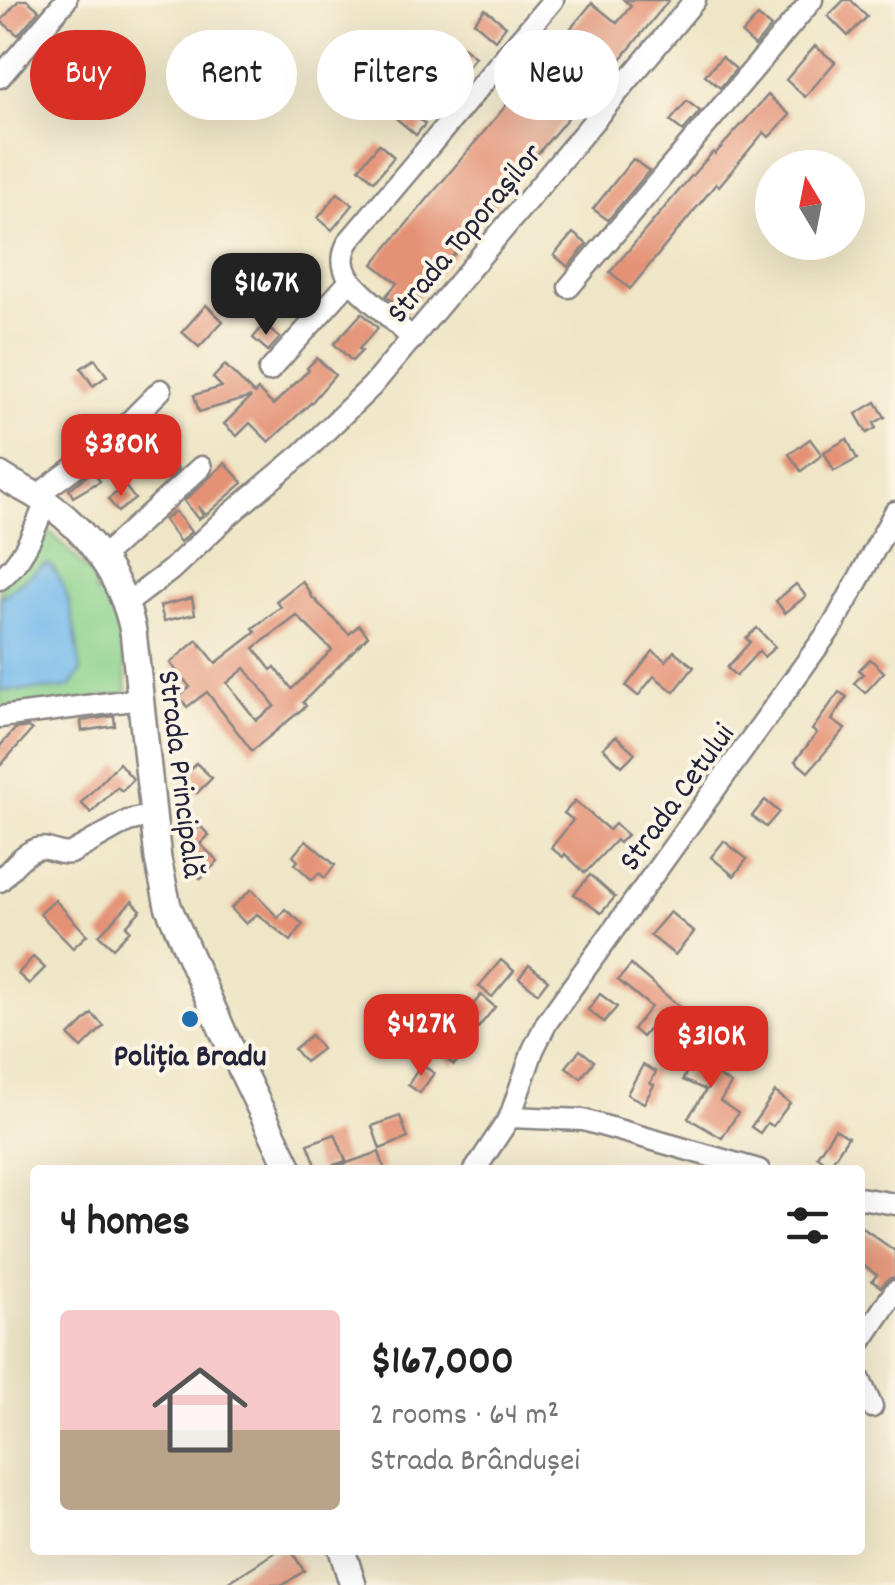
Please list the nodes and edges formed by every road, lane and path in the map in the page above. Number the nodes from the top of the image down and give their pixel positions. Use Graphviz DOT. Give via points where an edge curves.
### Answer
graph roads {
  1 [pos="66,0"];
  2 [pos="553,0"];
  3 [pos="694,0"];
  4 [pos="812,0"];
  5 [pos="0,77"];
  6 [pos="350,281"];
  7 [pos="570,286"];
  8 [pos="413,339"];
  9 [pos="269,371"];
  10 [pos="161,390"];
  11 [pos="202,467"];
  12 [pos="0,475"];
  13 [pos="41,499"];
  14 [pos="895,512"];
  15 [pos="102,557"];
  16 [pos="0,579"];
  17 [pos="126,604"];
  18 [pos="141,699"];
  19 [pos="4,720"];
  20 [pos="153,815"];
  21 [pos="0,880"];
  22 [pos="510,1118"];
  23 [pos="288,1165"];
  24 [pos="477,1165"];
  25 [pos="741,1165"];
  26 [pos="865,1199"];
  27 [pos="895,1204"];
  28 [pos="895,1291"];
  29 [pos="865,1336"];
  30 [pos="865,1391"];
  31 [pos="872,1407"];
  32 [pos="343,1555"];
  33 [pos="352,1585"];
  1 -- 5 [label="street"];
  2 -- 6 [label="street" via="349,241 342,258"];
  3 -- 8 [label="street, Strada Toporașilor"];
  4 -- 7 [label="street"];
  6 -- 8 [label="street"];
  6 -- 9 [label="street"];
  8 -- 17 [label="street, Strada Toporașilor" via="303,453"];
  10 -- 13 [label="street"];
  11 -- 15 [label="street"];
  12 -- 13 [label="main road, Strada Principală"];
  13 -- 15 [label="main road, Strada Principală"];
  13 -- 16 [label="street" via="26,550"];
  14 -- 22 [label="street, Strada Cetului" via="834,624 547,1022"];
  15 -- 17 [label="main road, Strada Principală"];
  17 -- 18 [label="main road, Strada Principală"];
  18 -- 19 [label="street"];
  18 -- 20 [label="main road, Strada Principală"];
  20 -- 21 [label="street" via="128,821 71,854 32,850"];
  20 -- 23 [label="main road, Strada Principală" via="168,906"];
  22 -- 24 [label="street, Strada Cetului"];
  22 -- 25 [label="street" via="583,1120"];
  26 -- 27 [label="street"];
  28 -- 29 [label="street"];
  30 -- 31 [label="street"];
  32 -- 33 [label="main road"];
}
